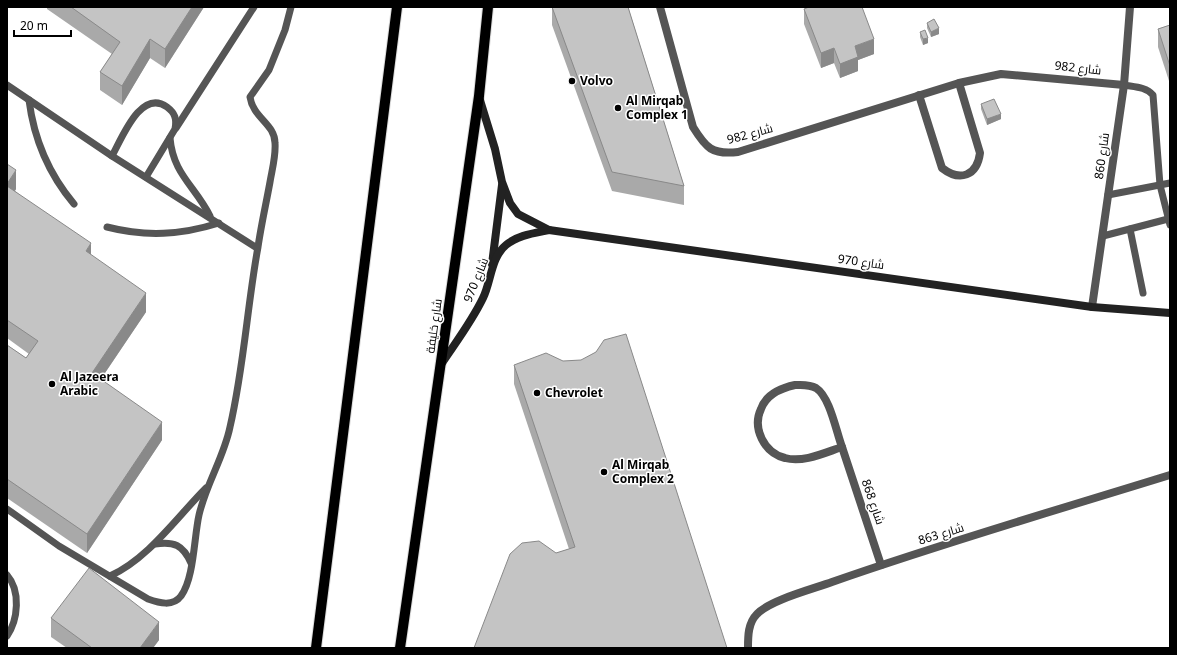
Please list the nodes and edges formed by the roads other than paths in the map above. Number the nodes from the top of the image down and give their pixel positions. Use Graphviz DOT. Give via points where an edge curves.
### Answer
graph roads {
  1 [pos="254,7"];
  2 [pos="291,7"];
  3 [pos="397,7"];
  4 [pos="488,7"];
  5 [pos="660,7"];
  6 [pos="1130,7"];
  7 [pos="960,83"];
  8 [pos="7,85"];
  9 [pos="1124,85"];
  10 [pos="919,95"];
  11 [pos="479,96"];
  12 [pos="29,100"];
  13 [pos="175,129"];
  14 [pos="170,137"];
  15 [pos="112,156"];
  16 [pos="146,177"];
  17 [pos="502,182"];
  18 [pos="1170,183"];
  19 [pos="1160,185"];
  20 [pos="1108,195"];
  21 [pos="74,204"];
  22 [pos="210,217"];
  23 [pos="1169,222"];
  24 [pos="218,223"];
  25 [pos="107,226"];
  26 [pos="1130,229"];
  27 [pos="549,230"];
  28 [pos="1103,236"];
  29 [pos="257,248"];
  30 [pos="491,271"];
  31 [pos="1143,293"];
  32 [pos="1092,307"];
  33 [pos="1170,313"];
  34 [pos="442,363"];
  35 [pos="842,447"];
  36 [pos="1170,475"];
  37 [pos="208,486"];
  38 [pos="7,509"];
  39 [pos="155,544"];
  40 [pos="191,563"];
  41 [pos="881,565"];
  42 [pos="7,575"];
  43 [pos="110,576"];
  44 [pos="7,636"];
  45 [pos="316,648"];
  46 [pos="400,648"];
  47 [pos="748,648"];
  1 -- 13 [label="lane"];
  2 -- 29 [label="lane" via="269,70 250,97 255,113 273,133 276,143"];
  3 -- 45 [label="main road"];
  4 -- 11 [label="main road, شارع خليفة"];
  5 -- 10 [label="street, شارع 982" via="693,127 703,143 713,151 724,154 738,152"];
  6 -- 9 [label="street, شارع 860"];
  7 -- 9 [label="street, شارع 982" via="1001,74"];
  7 -- 10 [label="street, شارع 982"];
  7 -- 10 [label="street" via="980,153 979,164 973,172 962,176 950,174 942,168"];
  8 -- 12 [label="lane"];
  9 -- 19 [label="lane" via="1149,90 1154,95"];
  9 -- 20 [label="street, شارع 860"];
  11 -- 17 [label="street, شارع 970"];
  11 -- 34 [label="main road, شارع خليفة"];
  12 -- 15 [label="lane"];
  12 -- 21 [label="lane" via="31,119 43,156 55,179"];
  13 -- 14 [label="lane"];
  13 -- 15 [label="lane" via="173,111 154,102 147,104 139,110"];
  14 -- 16 [label="lane"];
  14 -- 22 [label="lane" via="177,168"];
  15 -- 16 [label="lane"];
  16 -- 22 [label="lane"];
  17 -- 27 [label="street, شارع 970" via="510,203 518,214"];
  17 -- 30 [label="street"];
  18 -- 19 [label="lane"];
  19 -- 20 [label="lane"];
  19 -- 23 [label="lane"];
  20 -- 28 [label="street, شارع 860"];
  22 -- 24 [label="lane"];
  23 -- 26 [label="lane"];
  24 -- 25 [label="lane" via="182,233 163,234 132,232"];
  24 -- 29 [label="lane"];
  26 -- 28 [label="lane"];
  26 -- 31 [label="lane"];
  27 -- 30 [label="street, شارع 970" via="529,234 505,245"];
  27 -- 32 [label="street, شارع 970"];
  28 -- 32 [label="street, شارع 860"];
  29 -- 37 [label="lane" via="240,379 230,428 221,458"];
  30 -- 34 [label="street, شارع 970" via="484,296 475,313"];
  32 -- 33 [label="street, شارع 970"];
  34 -- 46 [label="main road, شارع خليفة"];
  35 -- 35 [label="street, شارع 868" via="826,398 816,388 808,385 786,387 768,398 760,409 760,434 766,447 778,456 806,458"];
  35 -- 41 [label="street, شارع 868"];
  36 -- 41 [label="street, شارع 863"];
  37 -- 39 [label="lane"];
  37 -- 40 [label="lane" via="199,514"];
  38 -- 43 [label="lane" via="59,546"];
  39 -- 40 [label="lane" via="169,542 178,546 186,553"];
  39 -- 43 [label="lane"];
  40 -- 43 [label="lane" via="186,590 180,598 171,603 162,604 148,599"];
  41 -- 47 [label="street, شارع 863" via="765,607 751,624"];
  42 -- 44 [label="lane" via="18,602 13,628"];
}
